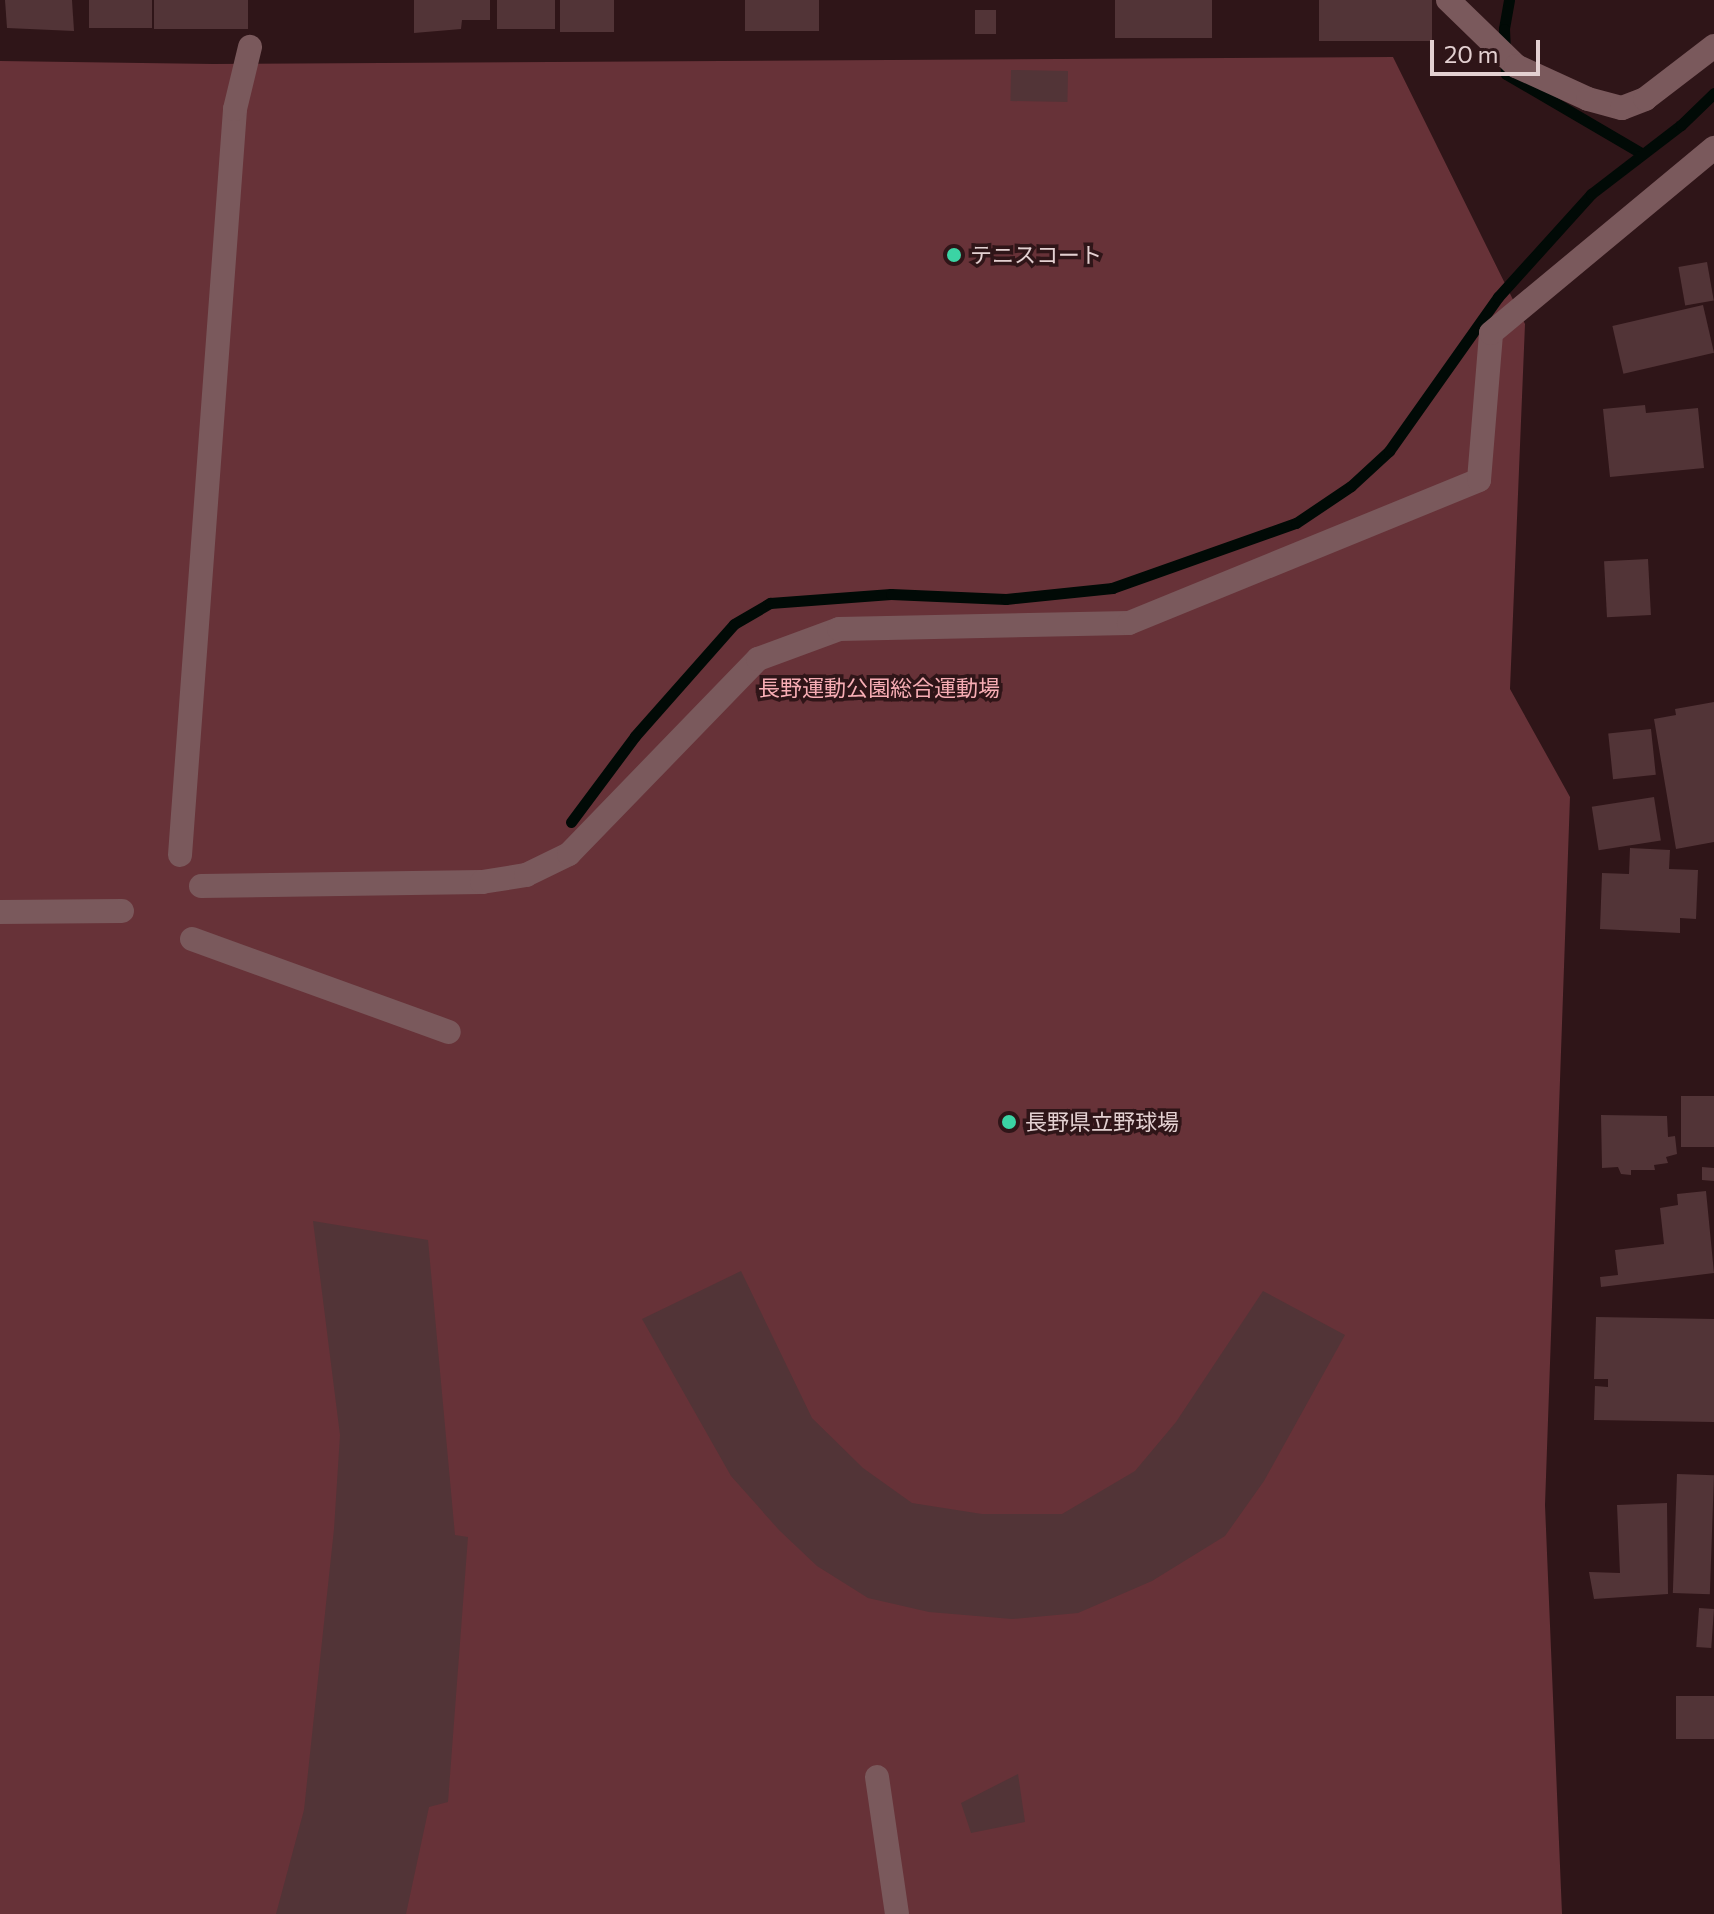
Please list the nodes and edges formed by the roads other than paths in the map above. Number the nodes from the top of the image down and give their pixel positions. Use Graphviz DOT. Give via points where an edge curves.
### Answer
graph roads {
  1 [pos="1448,0"];
  2 [pos="1714,46"];
  3 [pos="250,47"];
  4 [pos="1714,148"];
  5 [pos="180,855"];
  6 [pos="201,886"];
  7 [pos="122,911"];
  8 [pos="0,912"];
  9 [pos="192,939"];
  10 [pos="449,1032"];
  11 [pos="877,1777"];
  12 [pos="897,1914"];
  1 -- 2 [label="street" via="1516,66 1588,99 1622,108 1645,99"];
  3 -- 5 [label="street" via="235,109"];
  4 -- 6 [label="street" via="1491,333 1479,480 1129,623 839,629 758,659 569,854 526,875 482,882"];
  7 -- 8 [label="street"];
  9 -- 10 [label="street"];
  11 -- 12 [label="street"];
}
